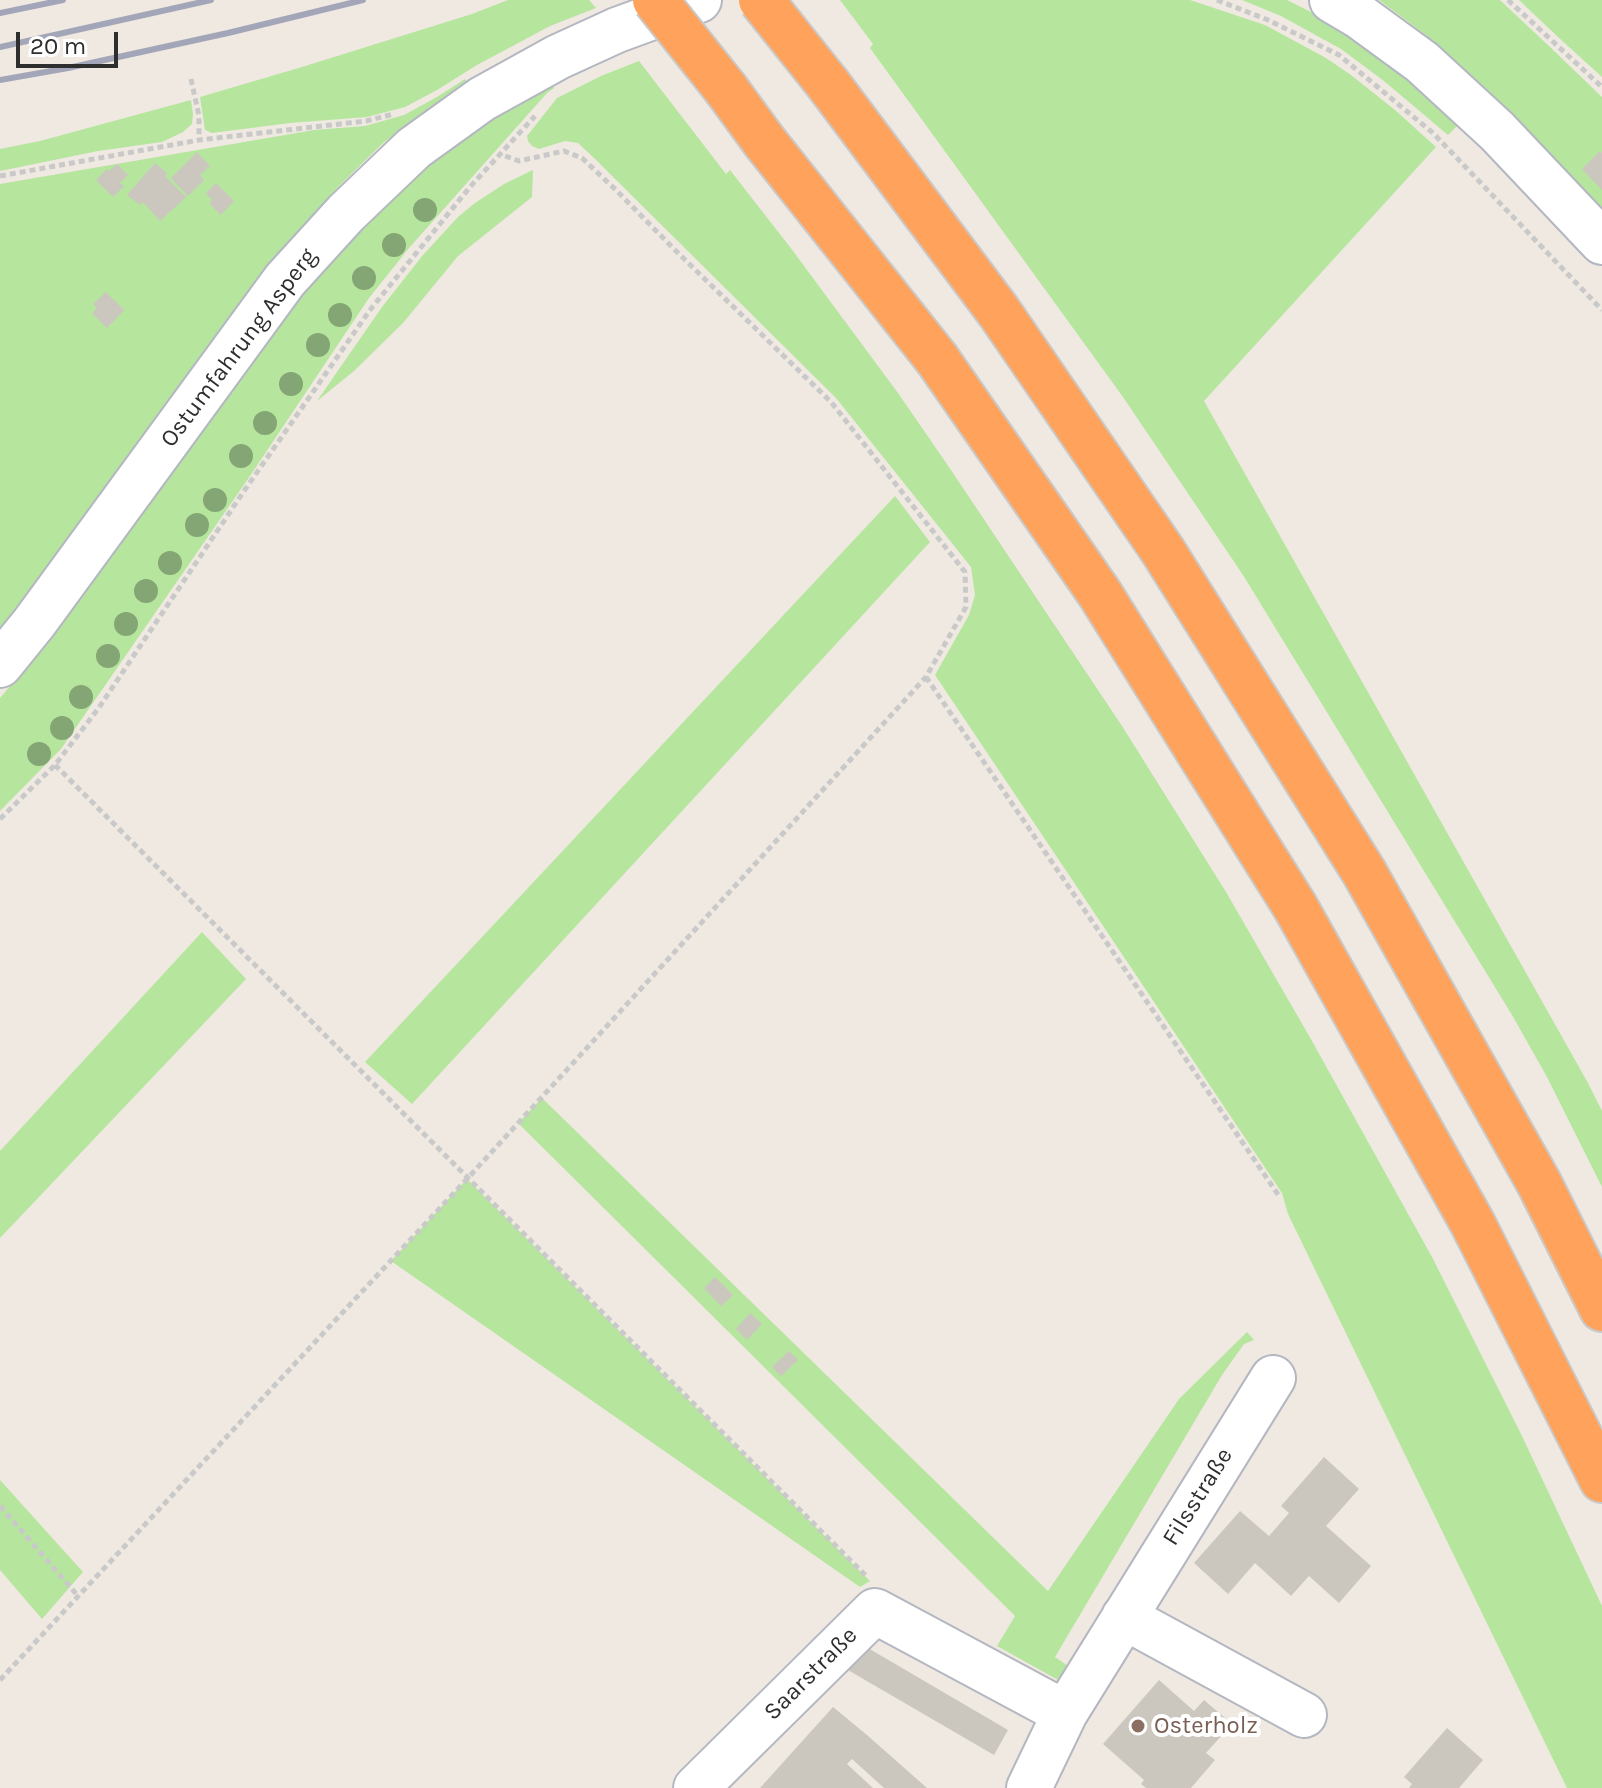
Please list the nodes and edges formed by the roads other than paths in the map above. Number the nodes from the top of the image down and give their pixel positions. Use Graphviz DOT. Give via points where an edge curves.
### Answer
graph roads {
  1 [pos="655,0"];
  2 [pos="699,0"];
  3 [pos="761,0"];
  4 [pos="1332,0"];
  5 [pos="1602,242"];
  6 [pos="0,665"];
  7 [pos="1602,1309"];
  8 [pos="1273,1378"];
  9 [pos="1602,1480"];
  10 [pos="1124,1617"];
  11 [pos="1065,1713"];
  12 [pos="1304,1715"];
  13 [pos="696,1788"];
  14 [pos="1029,1788"];
  1 -- 9 [label="highway, bridge" via="937,359 1116,620 1296,908 1473,1224"];
  2 -- 6 [label="street, Ostumfahrung Asperg" via="558,57 482,99 414,148 285,280"];
  3 -- 7 [label="highway, bridge" via="999,312 1171,564 1364,872 1539,1183"];
  4 -- 5 [label="street" via="1422,62 1497,131"];
  8 -- 10 [label="street, Filsstraße"];
  10 -- 11 [label="street, Filsstraße"];
  10 -- 12 [label="street"];
  11 -- 13 [label="street, Saarstraße" via="875,1611"];
  11 -- 14 [label="street, Filsstraße"];
}
